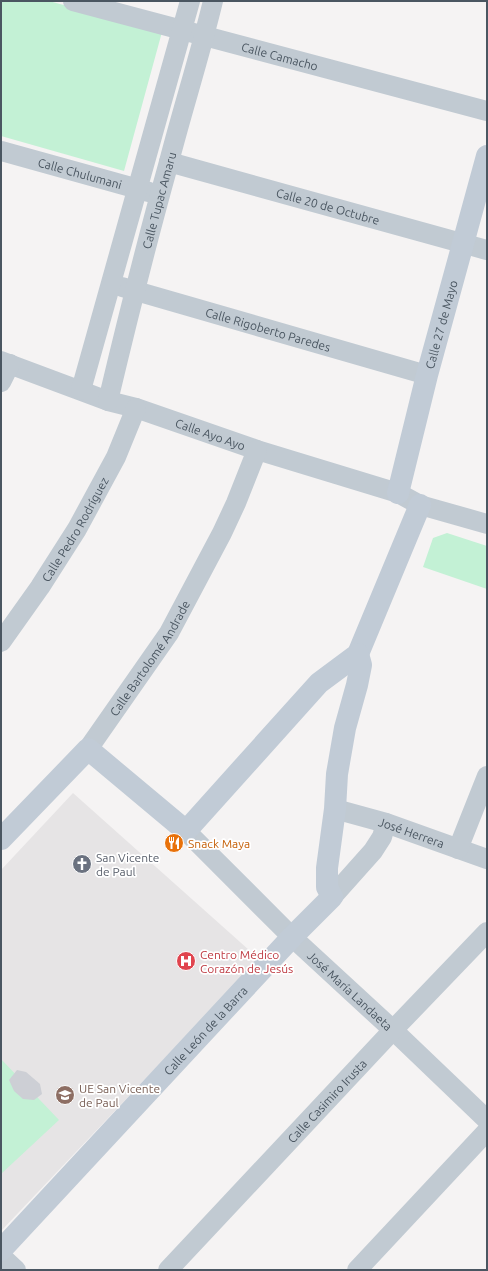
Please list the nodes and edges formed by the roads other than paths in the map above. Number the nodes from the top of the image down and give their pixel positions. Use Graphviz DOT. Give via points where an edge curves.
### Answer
graph roads {
  1 [pos="73,1"];
  2 [pos="190,1"];
  3 [pos="213,1"];
  4 [pos="182,30"];
  5 [pos="205,36"];
  6 [pos="487,111"];
  7 [pos="1,151"];
  8 [pos="487,156"];
  9 [pos="169,162"];
  10 [pos="138,189"];
  11 [pos="160,195"];
  12 [pos="463,244"];
  13 [pos="487,250"];
  14 [pos="110,283"];
  15 [pos="134,290"];
  16 [pos="6,363"];
  17 [pos="427,375"];
  18 [pos="1,382"];
  19 [pos="80,390"];
  20 [pos="108,401"];
  21 [pos="136,408"];
  22 [pos="257,450"];
  23 [pos="398,493"];
  24 [pos="420,505"];
  25 [pos="487,524"];
  26 [pos="1,642"];
  27 [pos="358,654"];
  28 [pos="88,749"];
  29 [pos="487,776"];
  30 [pos="335,809"];
  31 [pos="386,823"];
  32 [pos="186,831"];
  33 [pos="3,833"];
  34 [pos="458,849"];
  35 [pos="487,859"];
  36 [pos="332,896"];
  37 [pos="487,932"];
  38 [pos="292,936"];
  39 [pos="394,1030"];
  40 [pos="487,1120"];
  41 [pos="487,1131"];
  42 [pos="1,1250"];
  43 [pos="1,1256"];
  44 [pos="16,1270"];
  45 [pos="168,1270"];
  46 [pos="357,1270"];
  1 -- 4 [label="street, Calle Camacho"];
  2 -- 4 [label="street, Calle Tupac Amaru"];
  3 -- 5 [label="street, Calle Tupac Amaru"];
  4 -- 5 [label="street, Calle Camacho"];
  4 -- 10 [label="street, Calle Tupac Amaru"];
  5 -- 6 [label="street, Calle Camacho"];
  5 -- 9 [label="street, Calle Tupac Amaru"];
  7 -- 10 [label="street, Calle Chulumani"];
  8 -- 12 [label="street, Calle 27 de Mayo"];
  9 -- 11 [label="street, Calle Tupac Amaru"];
  9 -- 12 [label="street, Calle 20 de Octubre"];
  10 -- 11 [label="street, Calle Chulumani"];
  10 -- 14 [label="street, Calle Tupac Amaru"];
  11 -- 15 [label="street, Calle Tupac Amaru"];
  12 -- 13 [label="street, Calle 20 de Octubre"];
  12 -- 17 [label="street, Calle 27 de Mayo"];
  14 -- 15 [label="street, Calle Rigoberto Paredes"];
  14 -- 19 [label="street, Calle Tupac Amaru"];
  15 -- 17 [label="street, Calle Rigoberto Paredes"];
  15 -- 20 [label="street, Calle Tupac Amaru"];
  16 -- 18 [label="street"];
  16 -- 19 [label="street, Calle Ayo Ayo"];
  17 -- 23 [label="street, Calle 27 de Mayo"];
  19 -- 20 [label="street, Calle Ayo Ayo"];
  20 -- 21 [label="street, Calle Ayo Ayo"];
  21 -- 22 [label="street, Calle Ayo Ayo"];
  21 -- 26 [label="street, Calle Pedro Rodríguez" via="116,456 77,529"];
  22 -- 23 [label="street, Calle Ayo Ayo"];
  22 -- 28 [label="street, Calle Bartolomé Andrade" via="222,533 169,633"];
  23 -- 24 [label="street, Calle Ayo Ayo"];
  24 -- 25 [label="street, Calle Ayo Ayo"];
  24 -- 27 [label="street"];
  27 -- 30 [label="street" via="361,665 336,774"];
  27 -- 32 [label="street" via="319,683"];
  28 -- 32 [label="street, José María Landaeta"];
  28 -- 33 [label="street, Calle Bartolomé Andrade"];
  29 -- 34 [label="street"];
  30 -- 31 [label="street, José Herrera"];
  30 -- 36 [label="street" via="327,868 327,887"];
  31 -- 34 [label="street, José Herrera"];
  31 -- 36 [label="street, Calle León de la Barra" via="382,837 373,851"];
  32 -- 38 [label="street, José María Landaeta"];
  34 -- 35 [label="street, José Herrera"];
  36 -- 38 [label="street, Calle León de la Barra"];
  37 -- 39 [label="street, Calle Casimiro Irusta"];
  38 -- 39 [label="street, José María Landaeta"];
  38 -- 42 [label="street, Calle León de la Barra"];
  39 -- 40 [label="street, José María Landaeta"];
  39 -- 45 [label="street, Calle Casimiro Irusta"];
  41 -- 46 [label="street"];
  43 -- 44 [label="street"];
}
